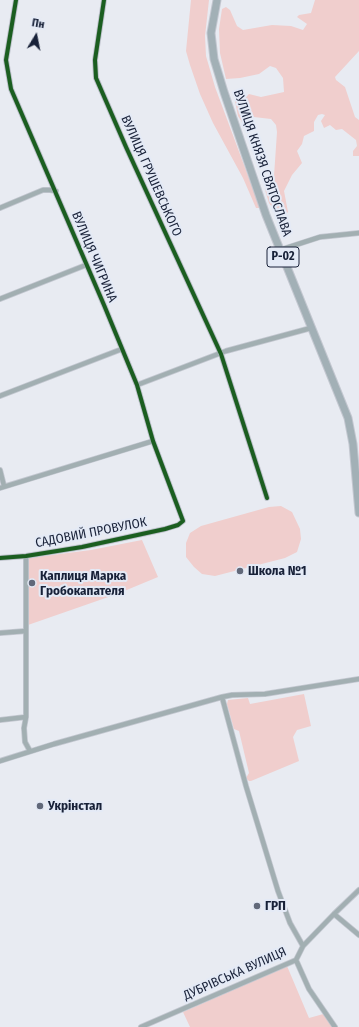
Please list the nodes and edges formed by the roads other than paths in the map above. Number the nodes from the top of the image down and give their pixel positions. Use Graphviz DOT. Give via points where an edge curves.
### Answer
graph roads {
  1 [pos="16,0"];
  2 [pos="104,0"];
  3 [pos="217,0"];
  4 [pos="0,60"];
  5 [pos="6,60"];
  6 [pos="56,191"];
  7 [pos="0,208"];
  8 [pos="359,233"];
  9 [pos="280,250"];
  10 [pos="86,265"];
  11 [pos="0,299"];
  12 [pos="311,328"];
  13 [pos="122,349"];
  14 [pos="221,354"];
  15 [pos="136,384"];
  16 [pos="0,396"];
  17 [pos="153,441"];
  18 [pos="0,470"];
  19 [pos="358,480"];
  20 [pos="2,487"];
  21 [pos="267,498"];
  22 [pos="359,513"];
  23 [pos="183,521"];
  24 [pos="26,556"];
  25 [pos="0,558"];
  26 [pos="26,631"];
  27 [pos="0,633"];
  28 [pos="359,679"];
  29 [pos="222,697"];
  30 [pos="26,717"];
  31 [pos="0,720"];
  32 [pos="30,751"];
  33 [pos="0,762"];
  34 [pos="359,890"];
  35 [pos="334,914"];
  36 [pos="359,935"];
  37 [pos="303,946"];
  38 [pos="296,960"];
  39 [pos="141,1027"];
  40 [pos="334,1027"];
  1 -- 5 [label="street, ВУЛИЦЯ ЧИГРИНА"];
  2 -- 14 [label="street, ВУЛИЦЯ ГРУШЕВСЬКОГО" via="95,60 96,78"];
  3 -- 9 [label="main road, ВУЛИЦЯ КНЯЗЯ СВЯТОСЛАВА / Р-02" via="211,33 214,59"];
  4 -- 5 [label="street"];
  5 -- 6 [label="street, ВУЛИЦЯ ЧИГРИНА" via="11,89"];
  6 -- 7 [label="street" via="43,190"];
  6 -- 10 [label="street, ВУЛИЦЯ ЧИГРИНА"];
  8 -- 9 [label="street" via="320,237"];
  9 -- 12 [label="main road, ВУЛИЦЯ КНЯЗЯ СВЯТОСЛАВА / Р-02"];
  10 -- 11 [label="street"];
  10 -- 13 [label="street, ВУЛИЦЯ ЧИГРИНА"];
  12 -- 14 [label="street"];
  12 -- 19 [label="main road, ВУЛИЦЯ КНЯЗЯ СВЯТОСЛАВА / Р-02" via="348,418"];
  13 -- 15 [label="street, ВУЛИЦЯ ЧИГРИНА"];
  13 -- 16 [label="street"];
  14 -- 15 [label="street"];
  14 -- 21 [label="street, ВУЛИЦЯ ГРУШЕВСЬКОГО"];
  15 -- 17 [label="street, ВУЛИЦЯ ЧИГРИНА"];
  17 -- 20 [label="street"];
  17 -- 23 [label="street, ВУЛИЦЯ ЧИГРИНА"];
  18 -- 20 [label="street"];
  19 -- 22 [label="main road, ВУЛИЦЯ КНЯЗЯ СВЯТОСЛАВА / Р-02"];
  23 -- 24 [label="street, САДОВИЙ ПРОВУЛОК" via="165,529"];
  24 -- 25 [label="street, САДОВИЙ ПРОВУЛОК"];
  24 -- 26 [label="street"];
  26 -- 27 [label="street"];
  26 -- 30 [label="street"];
  28 -- 29 [label="street" via="265,694"];
  29 -- 32 [label="street"];
  29 -- 37 [label="street" via="278,891 290,923"];
  30 -- 31 [label="street"];
  30 -- 32 [label="street" via="25,742"];
  32 -- 33 [label="street"];
  34 -- 35 [label="street, ДУБРІВСЬКА ВУЛИЦЯ"];
  35 -- 36 [label="street"];
  35 -- 37 [label="street, ДУБРІВСЬКА ВУЛИЦЯ"];
  37 -- 38 [label="street, ДУБРІВСЬКА ВУЛИЦЯ"];
  38 -- 39 [label="street, ДУБРІВСЬКА ВУЛИЦЯ"];
  38 -- 40 [label="street" via="309,989"];
}
